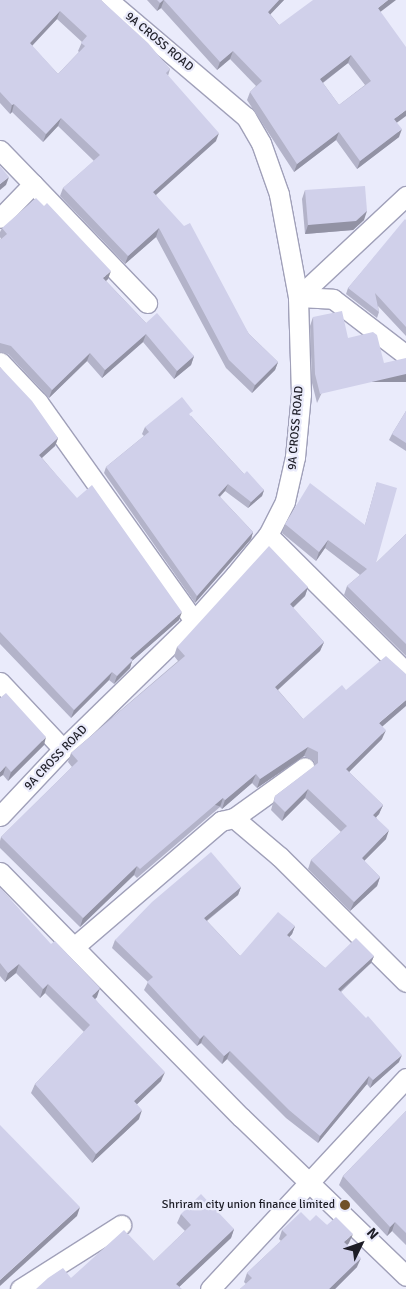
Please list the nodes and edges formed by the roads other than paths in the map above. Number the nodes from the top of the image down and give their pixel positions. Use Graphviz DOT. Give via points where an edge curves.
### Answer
graph roads {
  1 [pos="108,0"];
  2 [pos="0,150"];
  3 [pos="33,184"];
  4 [pos="406,196"];
  5 [pos="0,218"];
  6 [pos="298,297"];
  7 [pos="148,304"];
  8 [pos="406,355"];
  9 [pos="0,362"];
  10 [pos="268,535"];
  11 [pos="194,622"];
  12 [pos="406,672"];
  13 [pos="0,682"];
  14 [pos="63,749"];
  15 [pos="305,767"];
  16 [pos="0,816"];
  17 [pos="234,818"];
  18 [pos="0,872"];
  19 [pos="74,947"];
  20 [pos="406,982"];
  21 [pos="406,1078"];
  22 [pos="309,1182"];
  23 [pos="122,1226"];
  24 [pos="406,1276"];
  25 [pos="20,1289"];
  26 [pos="210,1289"];
  1 -- 6 [label="street, 9A CROSS ROAD" via="246,117 261,143 279,194"];
  2 -- 3 [label="street"];
  3 -- 5 [label="street"];
  3 -- 7 [label="street"];
  4 -- 6 [label="street"];
  6 -- 8 [label="street" via="333,300"];
  6 -- 10 [label="street, 9A CROSS ROAD" via="301,394 295,457 285,502"];
  9 -- 11 [label="street" via="50,418"];
  10 -- 11 [label="street, 9A CROSS ROAD"];
  10 -- 12 [label="street"];
  11 -- 14 [label="street, 9A CROSS ROAD"];
  13 -- 14 [label="street"];
  14 -- 16 [label="street, 9A CROSS ROAD"];
  15 -- 17 [label="street"];
  17 -- 19 [label="street" via="221,821"];
  17 -- 20 [label="street" via="280,857"];
  18 -- 19 [label="street"];
  19 -- 22 [label="street"];
  21 -- 22 [label="street"];
  22 -- 24 [label="street"];
  22 -- 26 [label="street"];
  23 -- 25 [label="street"];
}
